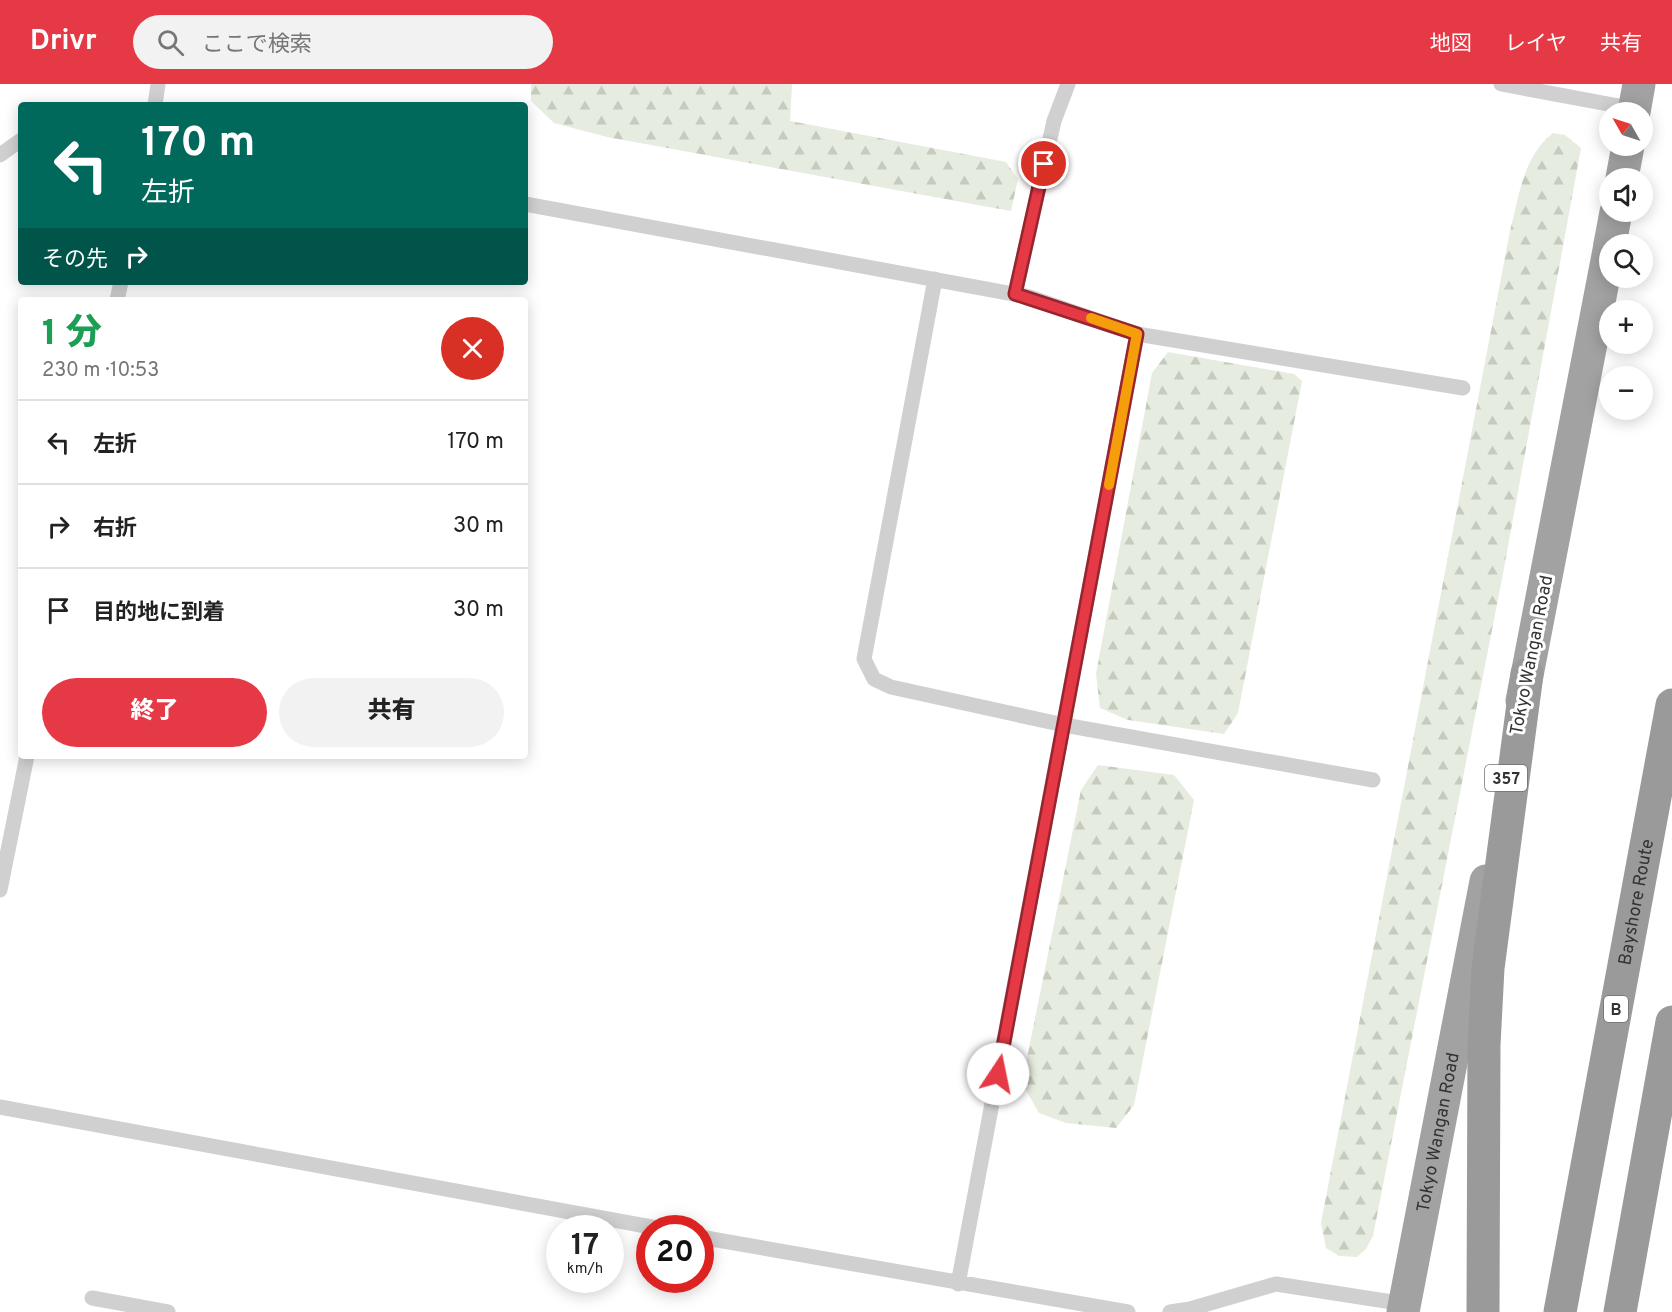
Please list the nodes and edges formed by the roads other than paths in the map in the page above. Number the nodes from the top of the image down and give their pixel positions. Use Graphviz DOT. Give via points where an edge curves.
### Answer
graph roads {
  1 [pos="158,84"];
  2 [pos="1068,84"];
  3 [pos="1501,84"];
  4 [pos="155,102"];
  5 [pos="1636,102"];
  6 [pos="18,142"];
  7 [pos="0,155"];
  8 [pos="528,205"];
  9 [pos="935,279"];
  10 [pos="1602,288"];
  11 [pos="1015,294"];
  12 [pos="1137,334"];
  13 [pos="1463,388"];
  14 [pos="1527,674"];
  15 [pos="1672,705"];
  16 [pos="1064,725"];
  17 [pos="26,759"];
  18 [pos="1373,780"];
  19 [pos="0,890"];
  20 [pos="1672,1022"];
  21 [pos="0,1107"];
  22 [pos="636,1224"];
  23 [pos="714,1240"];
  24 [pos="958,1284"];
  25 [pos="92,1298"];
  26 [pos="1404,1308"];
  27 [pos="168,1312"];
  28 [pos="1128,1312"];
  29 [pos="1170,1312"];
  30 [pos="1483,1312"];
  31 [pos="1560,1312"];
  32 [pos="1620,1312"];
  1 -- 4 [label="lane"];
  2 -- 11 [label="lane" via="1054,121"];
  3 -- 5 [label="lane"];
  6 -- 7 [label="lane"];
  8 -- 9 [label="lane"];
  9 -- 11 [label="lane"];
  9 -- 16 [label="lane" via="864,659 874,679 891,687"];
  10 -- 14 [label="highway, Tokyo Wangan Road / 357"];
  11 -- 12 [label="lane"];
  12 -- 13 [label="lane"];
  12 -- 16 [label="lane"];
  14 -- 26 [label="highway, Tokyo Wangan Road / 357"];
  14 -- 30 [label="highway" via="1488,968"];
  15 -- 31 [label="highway, Bayshore Route / B"];
  16 -- 18 [label="lane"];
  16 -- 24 [label="lane"];
  17 -- 19 [label="lane"];
  20 -- 32 [label="highway"];
  21 -- 22 [label="lane"];
  23 -- 24 [label="lane"];
  24 -- 28 [label="lane"];
  25 -- 27 [label="lane"];
  26 -- 29 [label="lane" via="1276,1284"];
}
